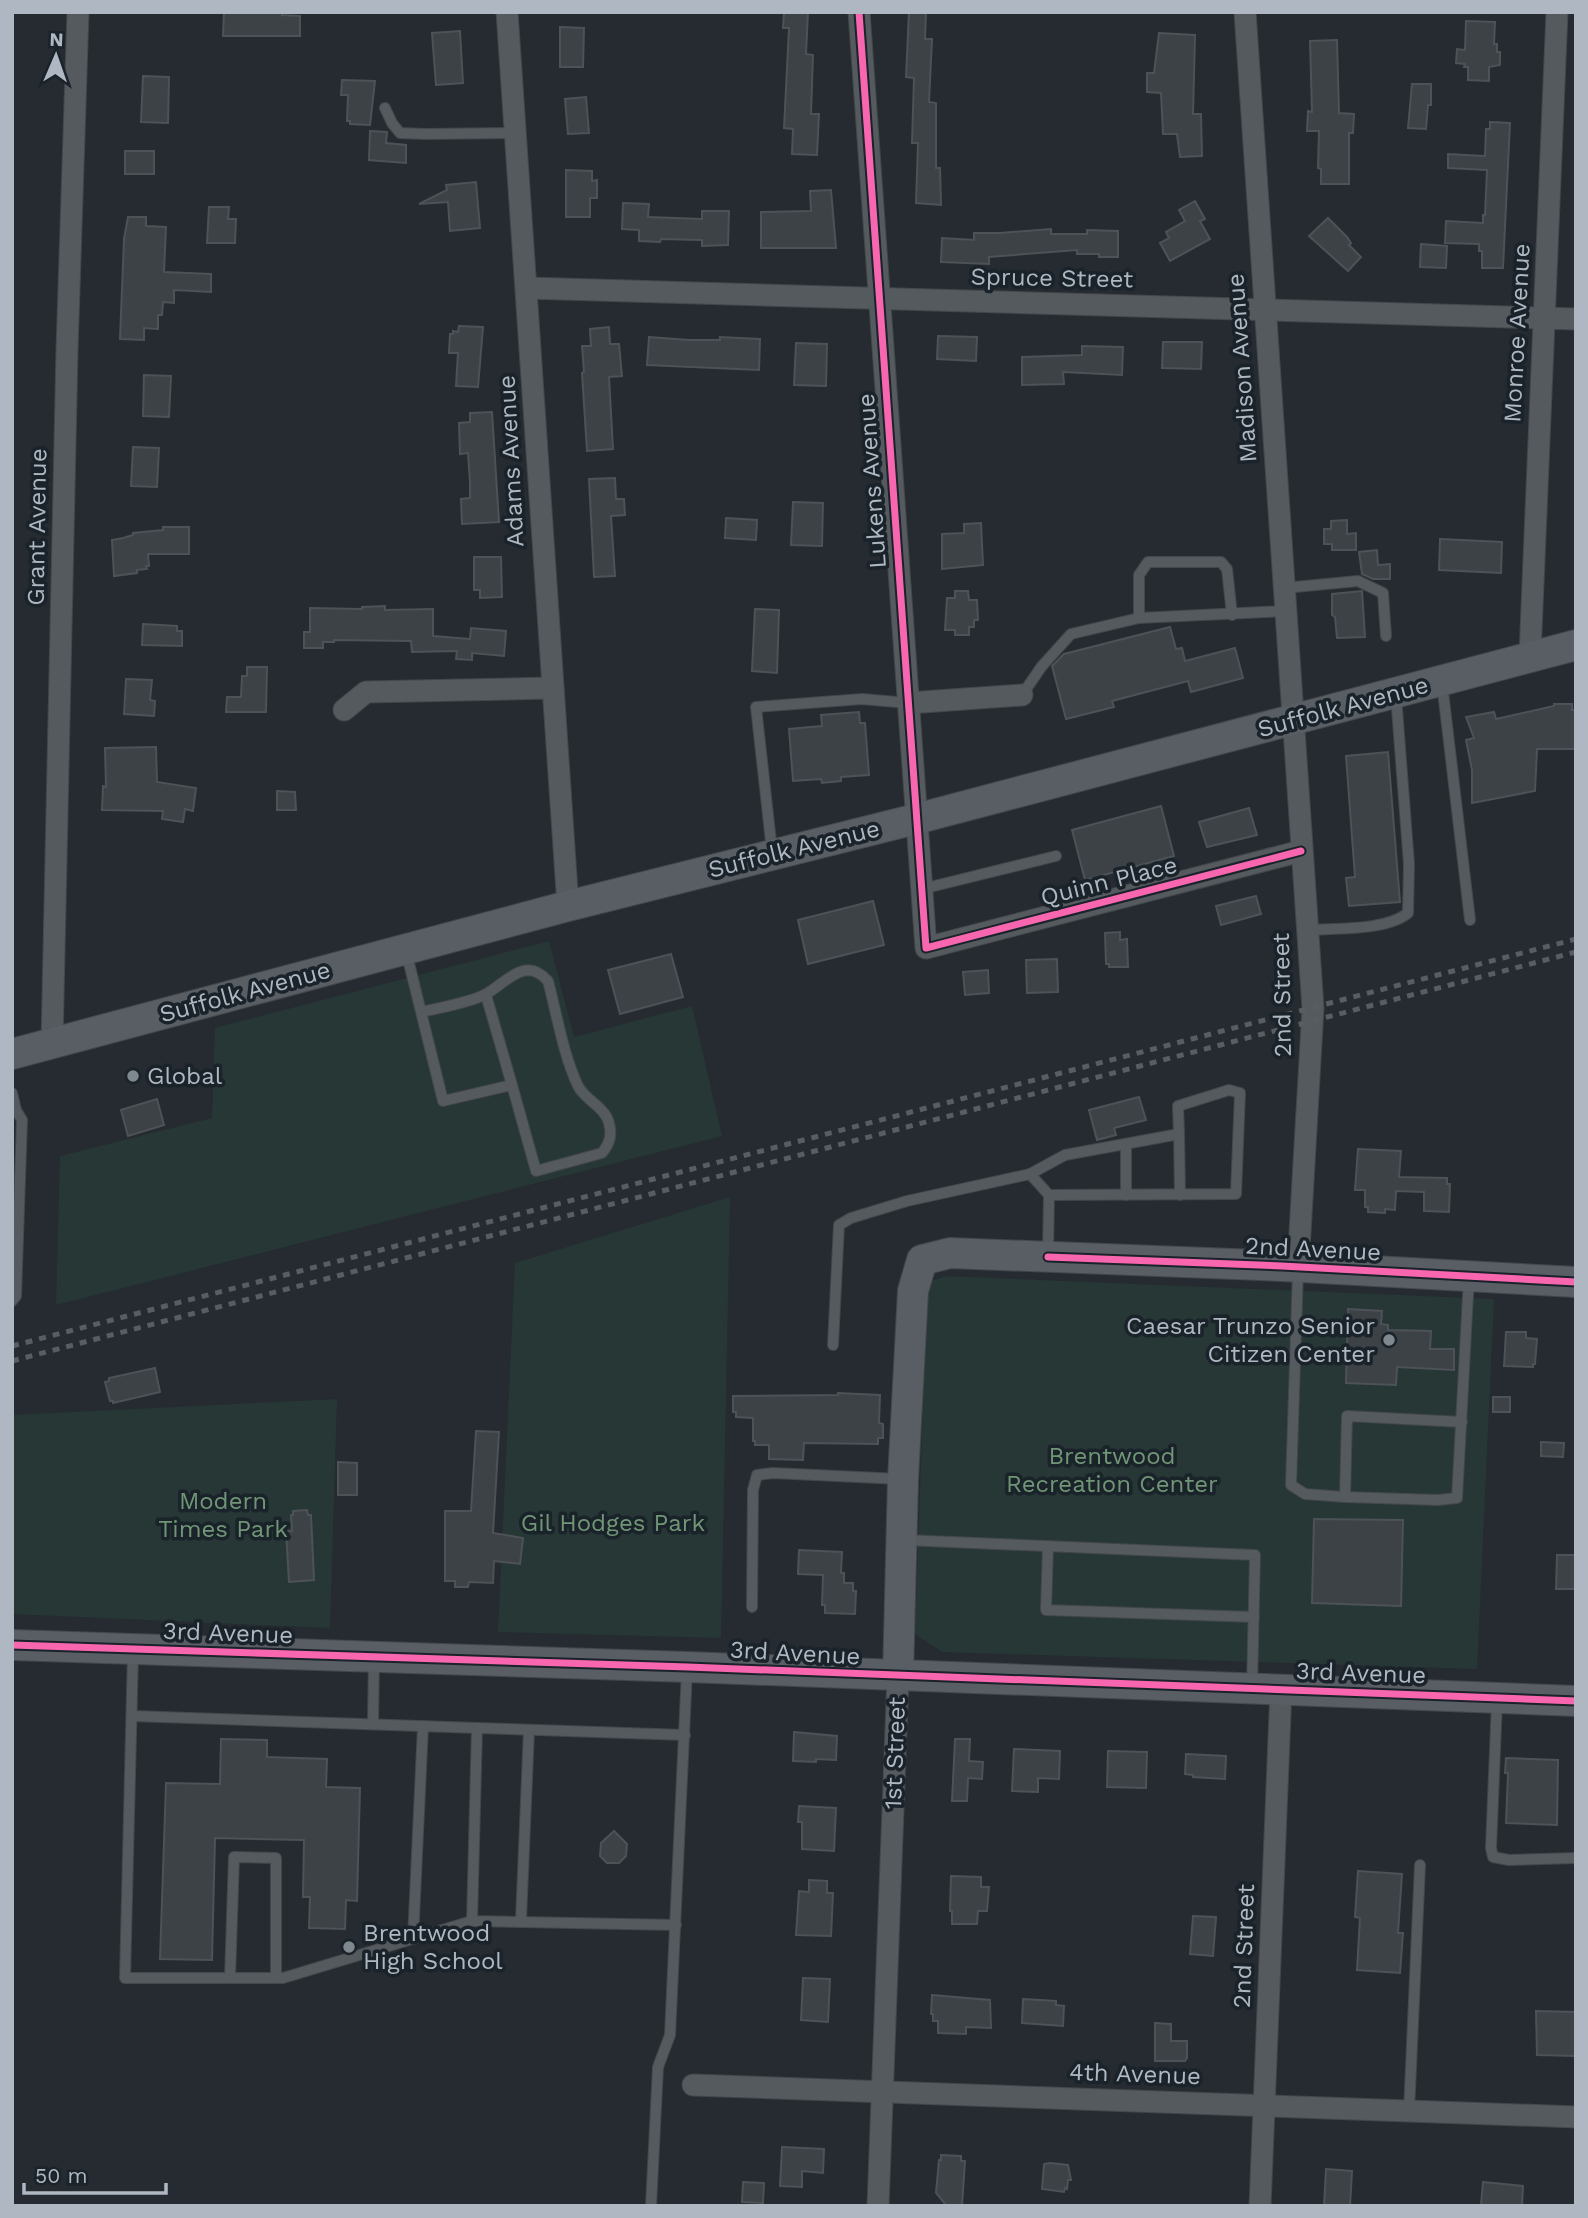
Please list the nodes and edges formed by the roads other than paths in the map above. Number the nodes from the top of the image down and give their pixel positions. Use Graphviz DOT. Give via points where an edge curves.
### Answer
graph roads {
  1 [pos="78,12"];
  2 [pos="507,12"];
  3 [pos="859,12"];
  4 [pos="1245,12"];
  5 [pos="1557,12"];
  6 [pos="385,108"];
  7 [pos="516,133"];
  8 [pos="527,288"];
  9 [pos="878,299"];
  10 [pos="1265,309"];
  11 [pos="1544,317"];
  12 [pos="1576,319"];
  13 [pos="1284,588"];
  14 [pos="1285,611"];
  15 [pos="1232,615"];
  16 [pos="1139,618"];
  17 [pos="1386,636"];
  18 [pos="1576,645"];
  19 [pos="1531,656"];
  20 [pos="1442,680"];
  21 [pos="551,688"];
  22 [pos="1396,693"];
  23 [pos="1022,695"];
  24 [pos="908,703"];
  25 [pos="344,710"];
  26 [pos="1293,721"];
  27 [pos="916,819"];
  28 [pos="1301,851"];
  29 [pos="773,854"];
  30 [pos="1056,856"];
  31 [pos="922,889"];
  32 [pos="568,906"];
  33 [pos="1470,920"];
  34 [pos="1307,930"];
  35 [pos="926,948"];
  36 [pos="405,949"];
  37 [pos="486,995"];
  38 [pos="422,1012"];
  39 [pos="52,1044"];
  40 [pos="12,1054"];
  41 [pos="512,1085"];
  42 [pos="12,1093"];
  43 [pos="14,1110"];
  44 [pos="1179,1135"];
  45 [pos="1126,1144"];
  46 [pos="1030,1174"];
  47 [pos="1049,1195"];
  48 [pos="1126,1195"];
  49 [pos="1180,1195"];
  50 [pos="1048,1257"];
  51 [pos="922,1260"];
  52 [pos="1298,1267"];
  53 [pos="1469,1276"];
  54 [pos="1576,1282"];
  55 [pos="12,1301"];
  56 [pos="833,1345"];
  57 [pos="1462,1422"];
  58 [pos="903,1479"];
  59 [pos="1345,1497"];
  60 [pos="901,1540"];
  61 [pos="1048,1546"];
  62 [pos="752,1607"];
  63 [pos="1254,1617"];
  64 [pos="12,1645"];
  65 [pos="133,1649"];
  66 [pos="373,1657"];
  67 [pos="688,1667"];
  68 [pos="898,1677"];
  69 [pos="1267,1689"];
  70 [pos="1497,1698"];
  71 [pos="1576,1701"];
  72 [pos="132,1716"];
  73 [pos="373,1724"];
  74 [pos="422,1726"];
  75 [pos="477,1728"];
  76 [pos="528,1730"];
  77 [pos="685,1735"];
  78 [pos="1576,1858"];
  79 [pos="1420,1865"];
  80 [pos="521,1920"];
  81 [pos="472,1921"];
  82 [pos="676,1925"];
  83 [pos="413,1939"];
  84 [pos="230,1978"];
  85 [pos="275,1978"];
  86 [pos="693,2085"];
  87 [pos="883,2091"];
  88 [pos="1264,2105"];
  89 [pos="1409,2112"];
  90 [pos="1576,2117"];
  91 [pos="651,2206"];
  92 [pos="878,2206"];
  93 [pos="1260,2206"];
  1 -- 39 [label="street, Grant Avenue"];
  2 -- 7 [label="street, Adams Avenue"];
  3 -- 9 [label="street, Lukens Avenue"];
  4 -- 10 [label="street, Madison Avenue"];
  5 -- 11 [label="street, Monroe Avenue"];
  6 -- 7 [label="lane" via="400,133"];
  7 -- 8 [label="street, Adams Avenue"];
  8 -- 9 [label="street, Spruce Street"];
  8 -- 21 [label="street, Adams Avenue"];
  9 -- 10 [label="street, Spruce Street"];
  9 -- 24 [label="street, Lukens Avenue"];
  10 -- 11 [label="street, Spruce Street"];
  10 -- 13 [label="street, Madison Avenue"];
  11 -- 12 [label="street, Spruce Street"];
  11 -- 19 [label="street, Monroe Avenue"];
  13 -- 14 [label="street, Madison Avenue"];
  13 -- 17 [label="lane" via="1358,581 1382,593"];
  14 -- 15 [label="lane"];
  14 -- 26 [label="street, Madison Avenue"];
  15 -- 16 [label="lane"];
  15 -- 16 [label="lane" via="1227,569 1221,562 1148,562 1139,575"];
  16 -- 23 [label="lane" via="1071,634"];
  18 -- 19 [label="street, Suffolk Avenue"];
  19 -- 20 [label="street, Suffolk Avenue"];
  20 -- 22 [label="street, Suffolk Avenue"];
  20 -- 33 [label="lane"];
  21 -- 25 [label="street" via="366,692"];
  21 -- 32 [label="street, Adams Avenue"];
  22 -- 26 [label="street, Suffolk Avenue"];
  22 -- 34 [label="lane" via="1409,864 1408,913 1399,921 1374,926"];
  23 -- 24 [label="street"];
  24 -- 27 [label="street, Lukens Avenue"];
  24 -- 29 [label="lane" via="862,699 755,707"];
  26 -- 27 [label="street, Suffolk Avenue"];
  26 -- 28 [label="street, 2nd Street"];
  27 -- 29 [label="street, Suffolk Avenue"];
  27 -- 31 [label="street, Lukens Avenue"];
  28 -- 34 [label="street, 2nd Street"];
  28 -- 35 [label="street, Quinn Place"];
  29 -- 32 [label="street, Suffolk Avenue"];
  30 -- 31 [label="lane"];
  31 -- 35 [label="street, Lukens Avenue"];
  32 -- 36 [label="street, Suffolk Avenue"];
  34 -- 52 [label="street, 2nd Street" via="1313,1021"];
  36 -- 38 [label="lane"];
  36 -- 39 [label="street, Suffolk Avenue"];
  37 -- 38 [label="lane"];
  37 -- 41 [label="lane"];
  37 -- 41 [label="lane" via="523,970 542,974 548,981 580,1090 609,1119 609,1144 602,1153 536,1171"];
  38 -- 41 [label="lane" via="443,1101"];
  39 -- 40 [label="street, Suffolk Avenue"];
  42 -- 43 [label="lane"];
  43 -- 55 [label="lane" via="22,1121 16,1296"];
  44 -- 45 [label="lane"];
  44 -- 49 [label="lane"];
  44 -- 49 [label="lane" via="1178,1106 1229,1090 1240,1093 1236,1194"];
  45 -- 46 [label="lane" via="1065,1155"];
  45 -- 48 [label="lane"];
  46 -- 47 [label="lane"];
  46 -- 56 [label="lane" via="907,1201 839,1226"];
  47 -- 48 [label="lane"];
  47 -- 50 [label="lane"];
  48 -- 49 [label="lane"];
  50 -- 51 [label="street, 2nd Avenue" via="950,1253"];
  50 -- 52 [label="street, 2nd Avenue"];
  51 -- 58 [label="street, 1st Street" via="912,1291"];
  52 -- 53 [label="street, 2nd Avenue"];
  52 -- 59 [label="lane" via="1291,1485 1305,1494"];
  53 -- 54 [label="street, 2nd Avenue"];
  53 -- 57 [label="lane"];
  57 -- 59 [label="lane" via="1457,1498"];
  57 -- 59 [label="lane" via="1347,1416"];
  58 -- 60 [label="street, 1st Street"];
  58 -- 62 [label="lane" via="757,1475 752,1490"];
  60 -- 61 [label="lane"];
  60 -- 68 [label="street, 1st Street"];
  61 -- 63 [label="lane" via="1255,1555"];
  61 -- 63 [label="lane" via="1046,1610"];
  63 -- 69 [label="lane"];
  64 -- 65 [label="street, 3rd Avenue"];
  65 -- 66 [label="street, 3rd Avenue"];
  65 -- 72 [label="lane"];
  66 -- 67 [label="street, 3rd Avenue"];
  66 -- 73 [label="lane"];
  67 -- 68 [label="street, 3rd Avenue"];
  67 -- 77 [label="lane"];
  68 -- 69 [label="street, 3rd Avenue"];
  68 -- 87 [label="street, 1st Street"];
  69 -- 70 [label="street, 3rd Avenue"];
  69 -- 88 [label="street, 2nd Street"];
  70 -- 71 [label="street, 3rd Avenue"];
  70 -- 78 [label="lane" via="1493,1857"];
  72 -- 73 [label="lane"];
  72 -- 84 [label="lane" via="125,1978"];
  73 -- 74 [label="lane"];
  74 -- 75 [label="lane"];
  74 -- 83 [label="lane"];
  75 -- 76 [label="lane"];
  75 -- 81 [label="lane"];
  76 -- 77 [label="lane"];
  76 -- 80 [label="lane"];
  77 -- 82 [label="lane"];
  79 -- 89 [label="lane"];
  80 -- 81 [label="lane"];
  80 -- 82 [label="lane"];
  81 -- 83 [label="lane"];
  82 -- 91 [label="lane" via="670,2035 658,2067"];
  83 -- 85 [label="lane"];
  84 -- 85 [label="lane"];
  84 -- 85 [label="lane" via="234,1857 276,1858"];
  86 -- 87 [label="street, 4th Avenue"];
  87 -- 88 [label="street, 4th Avenue"];
  87 -- 92 [label="street, 1st Street"];
  88 -- 89 [label="street, 4th Avenue"];
  88 -- 93 [label="street, 2nd Street"];
  89 -- 90 [label="street, 4th Avenue"];
}
